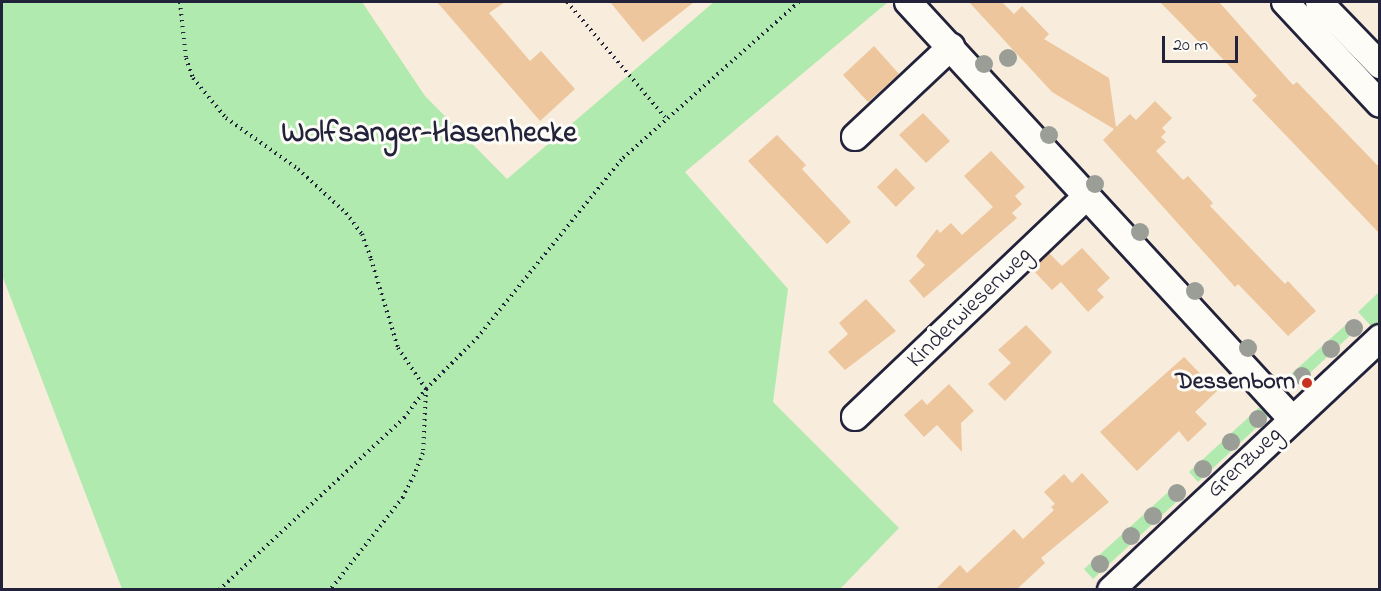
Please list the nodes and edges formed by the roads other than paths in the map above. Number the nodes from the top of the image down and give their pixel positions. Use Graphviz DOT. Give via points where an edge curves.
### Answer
graph roads {
  1 [pos="908,2"];
  2 [pos="1285,2"];
  3 [pos="1319,2"];
  4 [pos="951,47"];
  5 [pos="1380,65"];
  6 [pos="1380,104"];
  7 [pos="855,137"];
  8 [pos="1085,198"];
  9 [pos="1380,338"];
  10 [pos="855,417"];
  11 [pos="1292,419"];
  12 [pos="1111,590"];
  1 -- 4 [label="street"];
  2 -- 6 [label="street"];
  3 -- 5 [label="street"];
  4 -- 7 [label="street"];
  4 -- 8 [label="street"];
  8 -- 10 [label="street, Kinderwiesenweg"];
  8 -- 11 [label="street"];
  9 -- 11 [label="street, Grenzweg"];
  11 -- 12 [label="street, Grenzweg"];
}
